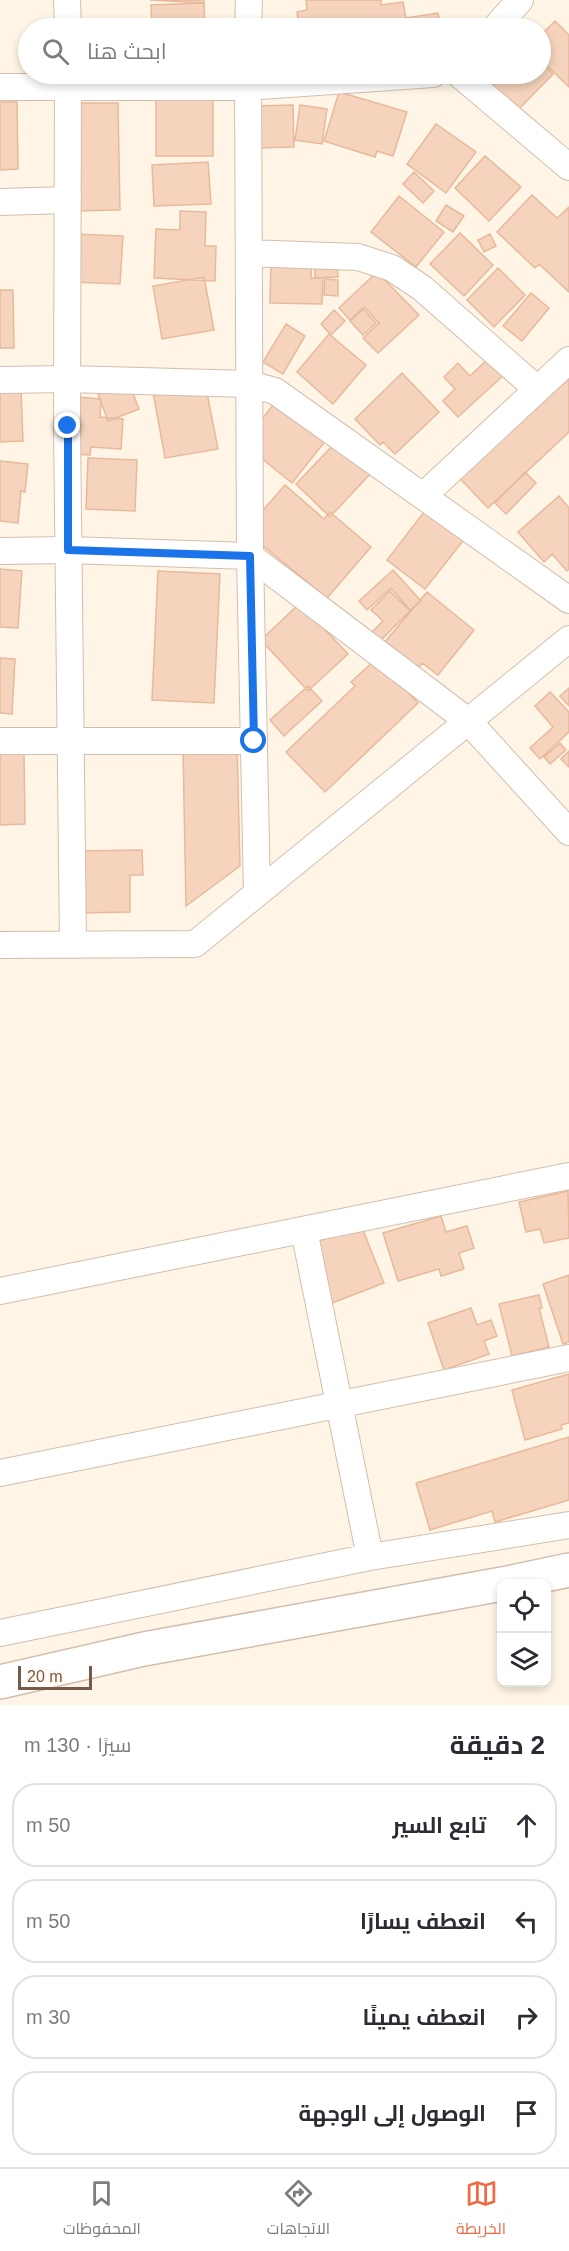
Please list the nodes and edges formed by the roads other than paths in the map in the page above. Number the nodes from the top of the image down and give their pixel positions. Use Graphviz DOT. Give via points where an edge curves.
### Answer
graph roads {
  1 [pos="67,0"];
  2 [pos="249,0"];
  3 [pos="520,0"];
  4 [pos="68,18"];
  5 [pos="249,18"];
  6 [pos="504,18"];
  7 [pos="29,84"];
  8 [pos="68,84"];
  9 [pos="248,84"];
  10 [pos="471,84"];
  11 [pos="0,87"];
  12 [pos="569,167"];
  13 [pos="68,200"];
  14 [pos="0,202"];
  15 [pos="249,253"];
  16 [pos="569,360"];
  17 [pos="68,379"];
  18 [pos="0,380"];
  19 [pos="249,384"];
  20 [pos="537,389"];
  21 [pos="423,496"];
  22 [pos="68,550"];
  23 [pos="0,551"];
  24 [pos="250,556"];
  25 [pos="569,600"];
  26 [pos="569,639"];
  27 [pos="468,722"];
  28 [pos="0,741"];
  29 [pos="69,741"];
  30 [pos="254,741"];
  31 [pos="569,832"];
  32 [pos="257,893"];
  33 [pos="0,945"];
  34 [pos="73,945"];
  35 [pos="569,1176"];
  36 [pos="304,1230"];
  37 [pos="0,1291"];
  38 [pos="569,1358"];
  39 [pos="340,1403"];
  40 [pos="0,1473"];
  41 [pos="569,1525"];
  42 [pos="369,1557"];
  43 [pos="569,1570"];
  44 [pos="526,1579"];
  45 [pos="497,1585"];
  46 [pos="0,1633"];
  47 [pos="0,1682"];
  1 -- 4 [label="street"];
  2 -- 5 [label="street"];
  3 -- 6 [label="street"];
  7 -- 11 [label="street"];
  8 -- 13 [label="street"];
  9 -- 15 [label="street"];
  10 -- 12 [label="street"];
  13 -- 14 [label="street"];
  13 -- 17 [label="street"];
  15 -- 19 [label="street"];
  15 -- 20 [label="street" via="358,257 392,268 422,288"];
  16 -- 20 [label="street"];
  17 -- 18 [label="street"];
  17 -- 19 [label="street"];
  17 -- 22 [label="street"];
  19 -- 21 [label="street" via="275,391"];
  19 -- 24 [label="street"];
  20 -- 21 [label="street"];
  21 -- 25 [label="street"];
  22 -- 23 [label="street"];
  22 -- 24 [label="street"];
  22 -- 29 [label="street"];
  24 -- 27 [label="street"];
  24 -- 30 [label="street"];
  26 -- 27 [label="street"];
  27 -- 31 [label="street"];
  27 -- 32 [label="street"];
  28 -- 29 [label="street"];
  29 -- 30 [label="street"];
  29 -- 34 [label="street"];
  30 -- 32 [label="street"];
  32 -- 34 [label="street" via="195,944"];
  33 -- 34 [label="street"];
  35 -- 36 [label="street"];
  36 -- 37 [label="street"];
  36 -- 39 [label="street"];
  38 -- 39 [label="street"];
  39 -- 40 [label="street"];
  39 -- 42 [label="street"];
  41 -- 42 [label="street"];
  42 -- 46 [label="street"];
  43 -- 44 [label="street"];
  45 -- 47 [label="street" via="144,1648"];
}
